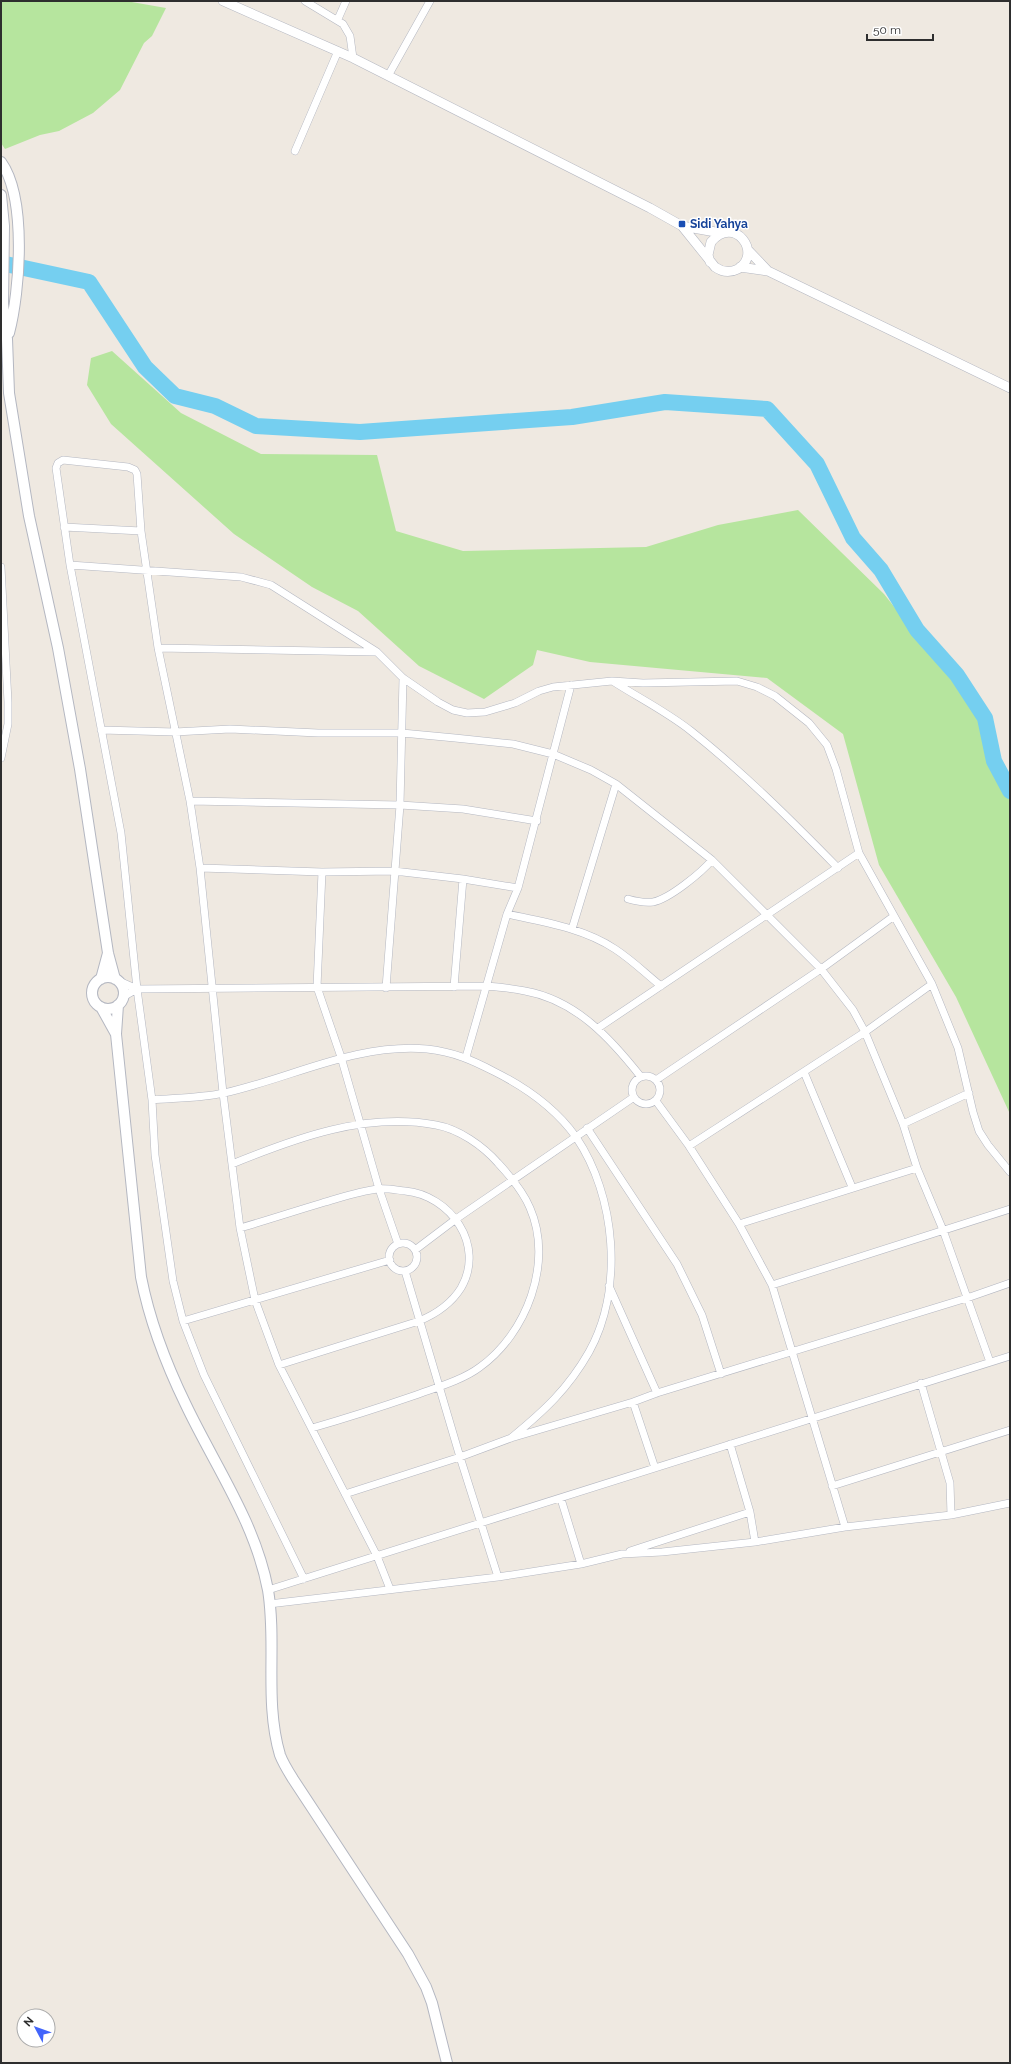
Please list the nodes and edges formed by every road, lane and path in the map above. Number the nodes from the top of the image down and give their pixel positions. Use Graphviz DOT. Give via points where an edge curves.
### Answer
graph roads {
  1 [pos="223,1"];
  2 [pos="305,1"];
  3 [pos="346,1"];
  4 [pos="430,1"];
  5 [pos="338,19"];
  6 [pos="338,51"];
  7 [pos="353,58"];
  8 [pos="388,76"];
  9 [pos="295,151"];
  10 [pos="1,162"];
  11 [pos="1,195"];
  12 [pos="682,226"];
  13 [pos="721,233"];
  14 [pos="748,250"];
  15 [pos="710,262"];
  16 [pos="740,267"];
  17 [pos="768,271"];
  18 [pos="2,304"];
  19 [pos="4,339"];
  20 [pos="1010,388"];
  21 [pos="64,527"];
  22 [pos="141,531"];
  23 [pos="70,565"];
  24 [pos="1,567"];
  25 [pos="146,572"];
  26 [pos="2,597"];
  27 [pos="158,648"];
  28 [pos="376,652"];
  29 [pos="403,678"];
  30 [pos="612,681"];
  31 [pos="571,685"];
  32 [pos="101,730"];
  33 [pos="175,732"];
  34 [pos="402,733"];
  35 [pos="553,754"];
  36 [pos="1,758"];
  37 [pos="616,784"];
  38 [pos="190,801"];
  39 [pos="400,805"];
  40 [pos="537,821"];
  41 [pos="859,853"];
  42 [pos="712,860"];
  43 [pos="200,868"];
  44 [pos="838,868"];
  45 [pos="394,871"];
  46 [pos="322,872"];
  47 [pos="463,879"];
  48 [pos="518,888"];
  49 [pos="628,899"];
  50 [pos="507,914"];
  51 [pos="767,916"];
  52 [pos="894,916"];
  53 [pos="572,928"];
  54 [pos="108,953"];
  55 [pos="821,969"];
  56 [pos="101,979"];
  57 [pos="117,980"];
  58 [pos="932,984"];
  59 [pos="486,986"];
  60 [pos="661,986"];
  61 [pos="317,987"];
  62 [pos="454,987"];
  63 [pos="211,988"];
  64 [pos="386,988"];
  65 [pos="138,989"];
  66 [pos="120,1001"];
  67 [pos="101,1007"];
  68 [pos="598,1028"];
  69 [pos="865,1032"];
  70 [pos="116,1034"];
  71 [pos="466,1056"];
  72 [pos="341,1057"];
  73 [pos="804,1072"];
  74 [pos="641,1077"];
  75 [pos="656,1080"];
  76 [pos="223,1093"];
  77 [pos="969,1093"];
  78 [pos="634,1098"];
  79 [pos="152,1100"];
  80 [pos="656,1101"];
  81 [pos="360,1124"];
  82 [pos="903,1124"];
  83 [pos="587,1128"];
  84 [pos="575,1136"];
  85 [pos="689,1146"];
  86 [pos="232,1164"];
  87 [pos="917,1168"];
  88 [pos="1010,1172"];
  89 [pos="513,1179"];
  90 [pos="852,1187"];
  91 [pos="379,1189"];
  92 [pos="1010,1209"];
  93 [pos="456,1218"];
  94 [pos="739,1224"];
  95 [pos="240,1228"];
  96 [pos="944,1230"];
  97 [pos="398,1244"];
  98 [pos="415,1250"];
  99 [pos="390,1260"];
  100 [pos="405,1271"];
  101 [pos="1010,1283"];
  102 [pos="772,1285"];
  103 [pos="609,1286"];
  104 [pos="967,1298"];
  105 [pos="255,1300"];
  106 [pos="184,1321"];
  107 [pos="419,1321"];
  108 [pos="792,1351"];
  109 [pos="1010,1356"];
  110 [pos="990,1362"];
  111 [pos="279,1366"];
  112 [pos="721,1374"];
  113 [pos="921,1382"];
  114 [pos="439,1387"];
  115 [pos="657,1393"];
  116 [pos="633,1402"];
  117 [pos="812,1420"];
  118 [pos="312,1428"];
  119 [pos="1010,1430"];
  120 [pos="511,1438"];
  121 [pos="730,1444"];
  122 [pos="942,1451"];
  123 [pos="460,1457"];
  124 [pos="655,1468"];
  125 [pos="832,1486"];
  126 [pos="345,1494"];
  127 [pos="561,1499"];
  128 [pos="1010,1503"];
  129 [pos="750,1512"];
  130 [pos="951,1515"];
  131 [pos="481,1524"];
  132 [pos="845,1527"];
  133 [pos="755,1542"];
  134 [pos="622,1554"];
  135 [pos="377,1556"];
  136 [pos="580,1564"];
  137 [pos="498,1577"];
  138 [pos="304,1579"];
  139 [pos="390,1589"];
  140 [pos="268,1590"];
  141 [pos="270,1604"];
  142 [pos="447,2063"];
  1 -- 6 [label="street"];
  2 -- 5 [label="street"];
  3 -- 5 [label="street"];
  4 -- 8 [label="street"];
  5 -- 7 [label="street" via="348,31"];
  6 -- 7 [label="street"];
  6 -- 9 [label="street"];
  7 -- 8 [label="street"];
  8 -- 12 [label="street"];
  10 -- 19 [label="main road" via="6,169 16,203 18,225 13,318"];
  11 -- 18 [label="main road" via="4,226"];
  12 -- 13 [label="street"];
  12 -- 15 [label="street"];
  13 -- 14 [label="street" via="739,235"];
  13 -- 15 [label="street" via="708,248"];
  14 -- 16 [label="street" via="745,263"];
  14 -- 17 [label="street"];
  15 -- 16 [label="street" via="728,272"];
  16 -- 17 [label="street"];
  17 -- 20 [label="street"];
  18 -- 19 [label="main road"];
  19 -- 54 [label="main road" via="9,393 28,516 58,648 80,769"];
  21 -- 22 [label="street"];
  21 -- 22 [label="street" via="56,468 63,460 128,467 135,470"];
  21 -- 23 [label="street"];
  22 -- 25 [label="street"];
  23 -- 25 [label="street"];
  23 -- 32 [label="street"];
  24 -- 26 [label="street"];
  25 -- 27 [label="street"];
  25 -- 28 [label="street" via="241,577 271,584"];
  26 -- 36 [label="street" via="8,724"];
  27 -- 28 [label="street"];
  27 -- 33 [label="street"];
  28 -- 29 [label="street"];
  29 -- 31 [label="street" via="438,702 467,714 485,712 515,703 539,691"];
  29 -- 34 [label="street"];
  30 -- 31 [label="street"];
  30 -- 41 [label="street" via="737,681 775,696 809,723 827,744"];
  30 -- 44 [label="street" via="689,730 713,749 770,798"];
  31 -- 35 [label="street"];
  32 -- 33 [label="street"];
  32 -- 65 [label="street" via="121,833"];
  33 -- 34 [label="street" via="230,730"];
  33 -- 38 [label="street"];
  34 -- 35 [label="street" via="513,744"];
  34 -- 39 [label="street"];
  35 -- 37 [label="street"];
  35 -- 40 [label="street"];
  37 -- 42 [label="street"];
  37 -- 53 [label="street"];
  38 -- 39 [label="street"];
  38 -- 43 [label="street"];
  39 -- 40 [label="street" via="463,809"];
  39 -- 45 [label="street"];
  40 -- 48 [label="street"];
  41 -- 44 [label="street"];
  41 -- 52 [label="street"];
  42 -- 49 [label="street" via="680,888 654,902"];
  42 -- 51 [label="street"];
  43 -- 46 [label="street"];
  43 -- 63 [label="street"];
  44 -- 51 [label="street"];
  45 -- 46 [label="street"];
  45 -- 47 [label="street"];
  45 -- 64 [label="street"];
  46 -- 61 [label="street"];
  47 -- 48 [label="street"];
  47 -- 62 [label="street"];
  48 -- 50 [label="street"];
  50 -- 53 [label="street"];
  50 -- 59 [label="street"];
  51 -- 55 [label="street"];
  51 -- 60 [label="street"];
  52 -- 55 [label="street"];
  52 -- 58 [label="street"];
  53 -- 60 [label="street" via="616,950"];
  54 -- 56 [label="main road"];
  54 -- 57 [label="main road"];
  55 -- 69 [label="street" via="844,996"];
  55 -- 75 [label="street"];
  56 -- 57 [label="main road" via="108,977"];
  56 -- 67 [label="main road" via="96,982 92,993 93,999"];
  57 -- 65 [label="street"];
  57 -- 66 [label="main road" via="123,989"];
  58 -- 69 [label="street"];
  58 -- 77 [label="street" via="958,1048"];
  59 -- 62 [label="street"];
  59 -- 68 [label="street" via="527,991 557,1002"];
  59 -- 71 [label="street"];
  60 -- 68 [label="street"];
  61 -- 63 [label="street"];
  61 -- 64 [label="street"];
  61 -- 72 [label="street"];
  62 -- 64 [label="street"];
  63 -- 65 [label="street"];
  63 -- 76 [label="street"];
  65 -- 66 [label="street"];
  65 -- 79 [label="street"];
  66 -- 67 [label="main road" via="107,1009"];
  66 -- 70 [label="main road"];
  67 -- 70 [label="main road"];
  68 -- 74 [label="street"];
  69 -- 73 [label="street"];
  69 -- 82 [label="street"];
  70 -- 140 [label="main road" via="141,1277 146,1303 159,1346 186,1406 240,1506 261,1560"];
  71 -- 72 [label="street" via="429,1049 402,1048"];
  71 -- 84 [label="street" via="533,1094"];
  72 -- 76 [label="street"];
  72 -- 81 [label="street"];
  73 -- 85 [label="street"];
  73 -- 90 [label="street"];
  74 -- 75 [label="street" via="649,1076"];
  74 -- 78 [label="street" via="633,1086"];
  75 -- 80 [label="street" via="660,1093"];
  76 -- 79 [label="street"];
  76 -- 86 [label="street"];
  77 -- 82 [label="street"];
  77 -- 88 [label="street" via="979,1131"];
  78 -- 80 [label="street" via="647,1104"];
  78 -- 83 [label="street"];
  79 -- 106 [label="street" via="155,1155 167,1254"];
  80 -- 85 [label="street"];
  81 -- 86 [label="street" via="332,1129"];
  81 -- 89 [label="street" via="389,1122 438,1125 476,1144 492,1156"];
  81 -- 91 [label="street"];
  82 -- 87 [label="street"];
  83 -- 84 [label="street"];
  83 -- 112 [label="street" via="678,1264 702,1315"];
  84 -- 89 [label="street"];
  84 -- 103 [label="street" via="593,1167 605,1201 611,1239"];
  85 -- 94 [label="street"];
  86 -- 95 [label="street"];
  87 -- 90 [label="street"];
  87 -- 96 [label="street"];
  89 -- 93 [label="street"];
  89 -- 114 [label="street" via="531,1209 538,1237 538,1277 527,1311 511,1337 485,1363"];
  90 -- 94 [label="street"];
  91 -- 93 [label="street" via="421,1193 435,1199"];
  91 -- 95 [label="street" via="356,1193"];
  91 -- 97 [label="street"];
  92 -- 96 [label="street"];
  93 -- 98 [label="street"];
  93 -- 107 [label="street" via="464,1234 469,1254 467,1274 461,1288 438,1313"];
  94 -- 102 [label="street"];
  95 -- 105 [label="street"];
  96 -- 102 [label="street"];
  96 -- 104 [label="street"];
  97 -- 98 [label="street" via="408,1244"];
  97 -- 99 [label="street" via="391,1250"];
  98 -- 100 [label="street" via="416,1263"];
  99 -- 100 [label="street" via="395,1268"];
  99 -- 105 [label="street"];
  100 -- 107 [label="street"];
  101 -- 104 [label="street"];
  102 -- 108 [label="street"];
  103 -- 115 [label="street"];
  103 -- 120 [label="street" via="601,1322 586,1357 545,1410"];
  104 -- 108 [label="street"];
  104 -- 110 [label="street"];
  105 -- 106 [label="street"];
  105 -- 111 [label="street"];
  106 -- 138 [label="street" via="204,1375"];
  107 -- 111 [label="street"];
  107 -- 114 [label="street"];
  108 -- 112 [label="street"];
  108 -- 117 [label="street"];
  109 -- 110 [label="street"];
  110 -- 113 [label="street"];
  111 -- 118 [label="street"];
  112 -- 115 [label="street"];
  113 -- 117 [label="street"];
  113 -- 122 [label="street"];
  114 -- 118 [label="street"];
  114 -- 123 [label="street"];
  115 -- 116 [label="street"];
  116 -- 120 [label="street"];
  116 -- 124 [label="street"];
  117 -- 121 [label="street"];
  117 -- 125 [label="street"];
  118 -- 126 [label="street"];
  119 -- 122 [label="street"];
  120 -- 123 [label="street"];
  121 -- 124 [label="street"];
  121 -- 129 [label="street"];
  122 -- 125 [label="street"];
  122 -- 130 [label="street" via="950,1483"];
  123 -- 126 [label="street"];
  123 -- 131 [label="street"];
  124 -- 127 [label="street"];
  125 -- 132 [label="street"];
  126 -- 135 [label="street"];
  127 -- 131 [label="street"];
  127 -- 136 [label="street"];
  128 -- 130 [label="street"];
  129 -- 133 [label="street"];
  129 -- 134 [label="street"];
  130 -- 132 [label="street"];
  131 -- 135 [label="street"];
  131 -- 137 [label="street"];
  132 -- 133 [label="street"];
  133 -- 134 [label="street"];
  134 -- 136 [label="street"];
  135 -- 138 [label="street"];
  135 -- 139 [label="street"];
  136 -- 137 [label="street"];
  137 -- 139 [label="street"];
  138 -- 140 [label="street"];
  139 -- 141 [label="street"];
  140 -- 141 [label="main road"];
  141 -- 142 [label="main road" via="274,1730 281,1757 292,1779 408,1954 426,1987"];
}
